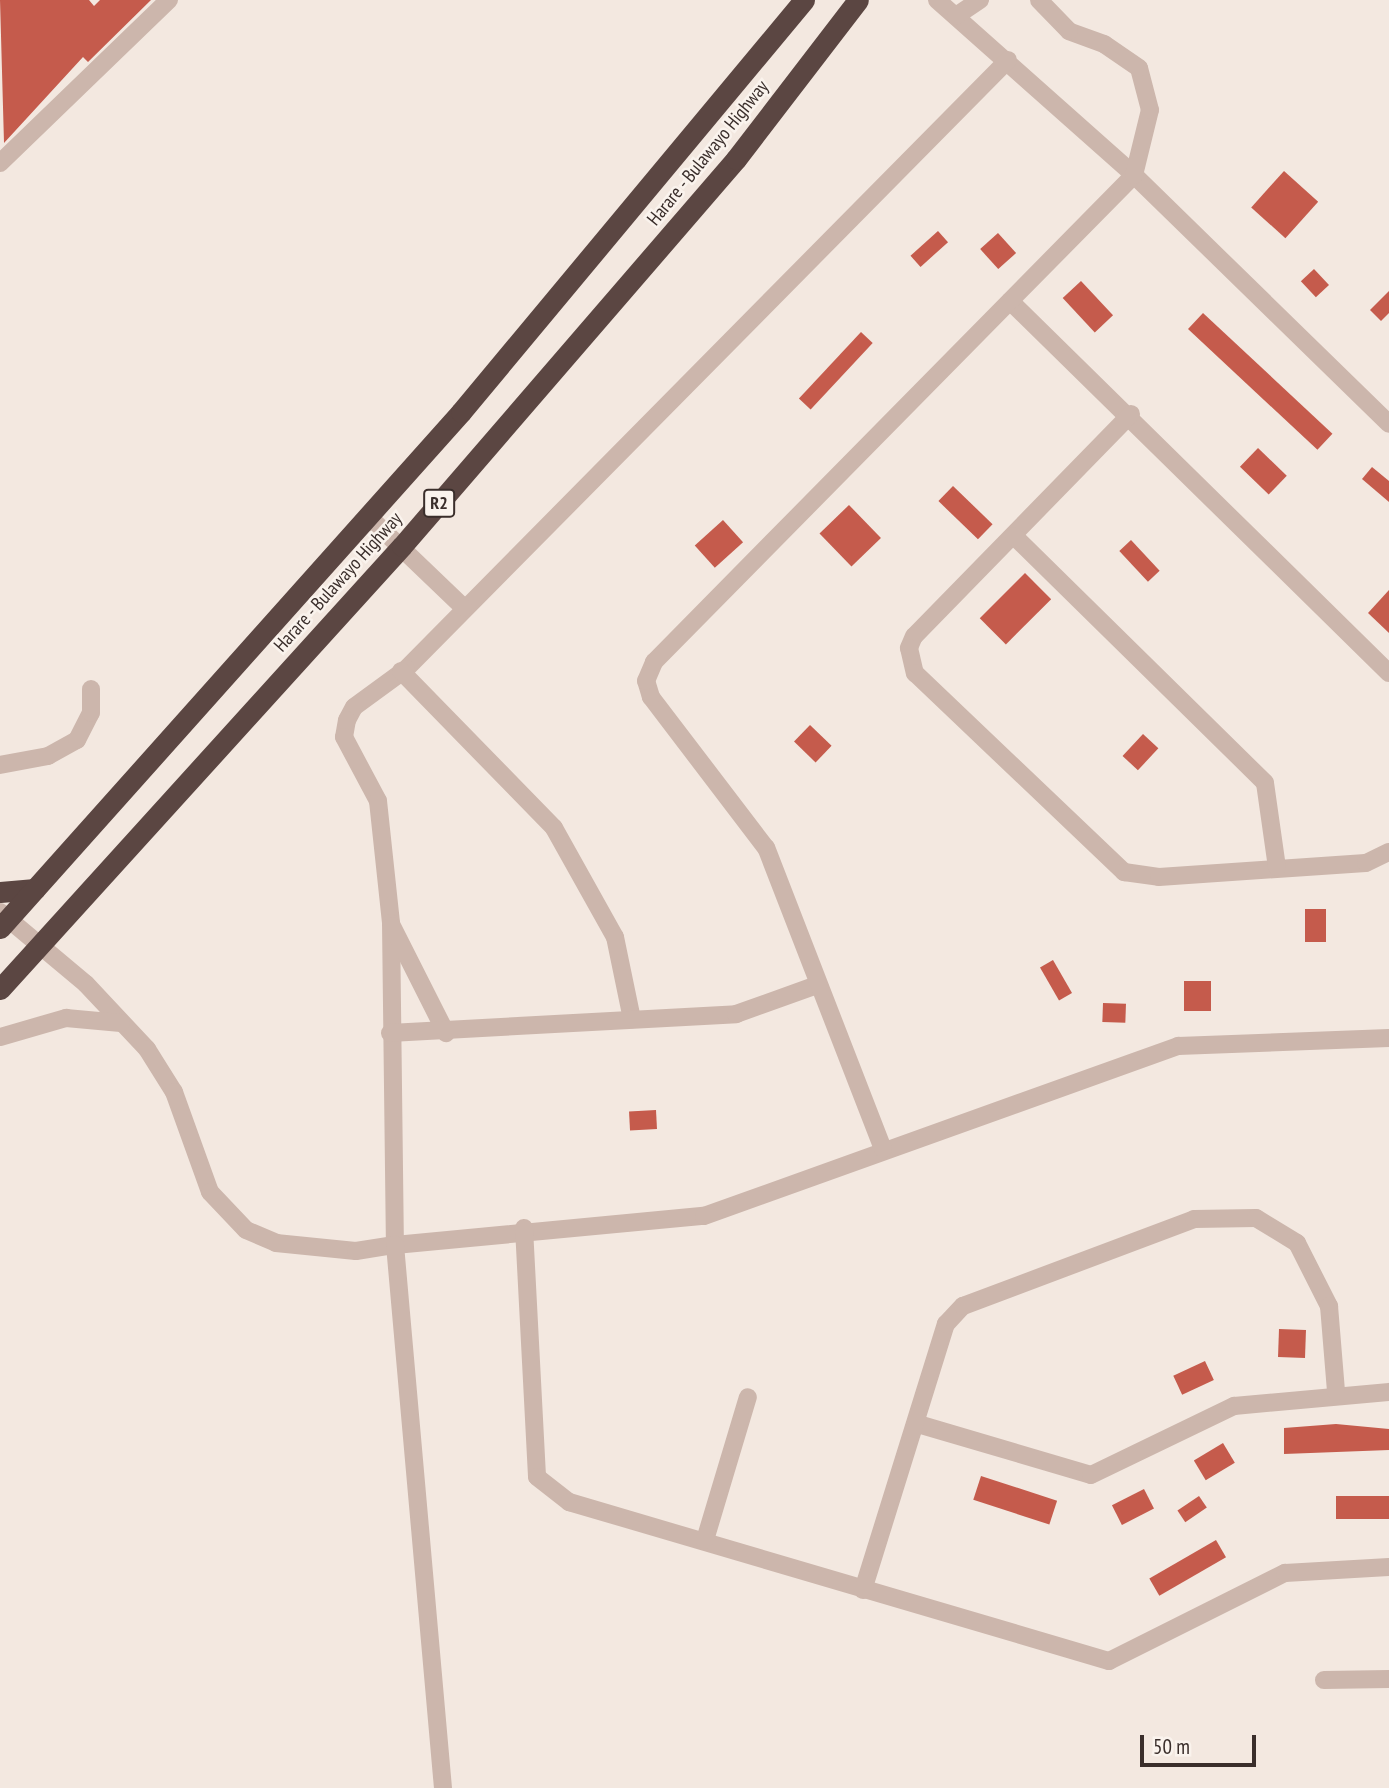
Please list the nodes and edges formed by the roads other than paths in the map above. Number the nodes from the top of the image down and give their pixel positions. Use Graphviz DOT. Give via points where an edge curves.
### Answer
graph roads {
  1 [pos="169,0"];
  2 [pos="804,0"];
  3 [pos="858,0"];
  4 [pos="937,0"];
  5 [pos="980,0"];
  6 [pos="1039,0"];
  7 [pos="956,16"];
  8 [pos="1009,60"];
  9 [pos="0,163"];
  10 [pos="1134,175"];
  11 [pos="1010,302"];
  12 [pos="1131,414"];
  13 [pos="1389,424"];
  14 [pos="368,516"];
  15 [pos="1014,536"];
  16 [pos="402,546"];
  17 [pos="463,607"];
  18 [pos="401,671"];
  19 [pos="1389,673"];
  20 [pos="91,689"];
  21 [pos="0,765"];
  22 [pos="1389,852"];
  23 [pos="1278,867"];
  24 [pos="35,889"];
  25 [pos="0,892"];
  26 [pos="3,920"];
  27 [pos="391,923"];
  28 [pos="37,945"];
  29 [pos="817,985"];
  30 [pos="0,989"];
  31 [pos="632,1019"];
  32 [pos="121,1023"];
  33 [pos="446,1032"];
  34 [pos="390,1033"];
  35 [pos="0,1037"];
  36 [pos="1389,1038"];
  37 [pos="883,1149"];
  38 [pos="524,1228"];
  39 [pos="395,1245"];
  40 [pos="1336,1392"];
  41 [pos="1389,1392"];
  42 [pos="748,1397"];
  43 [pos="918,1424"];
  44 [pos="705,1540"];
  45 [pos="1389,1567"];
  46 [pos="863,1590"];
  47 [pos="1389,1679"];
  48 [pos="1324,1681"];
  49 [pos="443,1788"];
  1 -- 9 [label="street"];
  2 -- 14 [label="highway, Harare - Bulawayo Highway / R2"];
  3 -- 16 [label="highway, Harare - Bulawayo Highway / R2" via="736,159"];
  4 -- 7 [label="street"];
  5 -- 7 [label="street"];
  6 -- 10 [label="street" via="1069,31 1104,44 1139,68 1150,110"];
  7 -- 8 [label="street"];
  8 -- 10 [label="street"];
  8 -- 17 [label="street"];
  10 -- 11 [label="street"];
  10 -- 13 [label="street"];
  11 -- 12 [label="street"];
  11 -- 29 [label="street" via="649,670 651,697 766,848"];
  12 -- 15 [label="street"];
  12 -- 19 [label="street"];
  14 -- 16 [label="street"];
  14 -- 24 [label="highway, Harare - Bulawayo Highway / R2"];
  15 -- 23 [label="street" via="1265,783"];
  15 -- 23 [label="street" via="914,636 909,648 915,673 1124,872 1158,877"];
  16 -- 17 [label="street"];
  16 -- 28 [label="highway, Harare - Bulawayo Highway / R2"];
  17 -- 18 [label="street"];
  18 -- 27 [label="street" via="355,706 344,737 378,801"];
  18 -- 31 [label="street" via="554,828 615,937"];
  20 -- 21 [label="street" via="91,713 77,740 48,756"];
  22 -- 23 [label="street" via="1366,863"];
  24 -- 25 [label="highway"];
  24 -- 26 [label="highway, Harare - Bulawayo Highway / R2"];
  26 -- 28 [label="street"];
  27 -- 33 [label="street"];
  27 -- 34 [label="street"];
  28 -- 30 [label="highway, Harare - Bulawayo Highway / R2"];
  28 -- 32 [label="street"];
  29 -- 31 [label="street" via="736,1014"];
  29 -- 37 [label="street"];
  31 -- 33 [label="street"];
  32 -- 35 [label="street" via="65,1018"];
  32 -- 39 [label="street" via="174,1093 210,1192 246,1230 276,1243 356,1251"];
  33 -- 34 [label="street"];
  34 -- 39 [label="street"];
  36 -- 37 [label="street" via="1178,1046"];
  37 -- 38 [label="street" via="705,1216"];
  38 -- 39 [label="street"];
  38 -- 44 [label="street" via="537,1477 569,1502"];
  39 -- 49 [label="street"];
  40 -- 41 [label="street"];
  40 -- 43 [label="street" via="1234,1406 1091,1475"];
  40 -- 43 [label="street" via="1329,1306 1297,1242 1256,1218 1218,1217 1194,1219 962,1306 946,1324"];
  42 -- 44 [label="street"];
  43 -- 46 [label="street"];
  44 -- 46 [label="street"];
  45 -- 46 [label="street" via="1285,1573 1109,1661"];
  47 -- 48 [label="street"];
}
